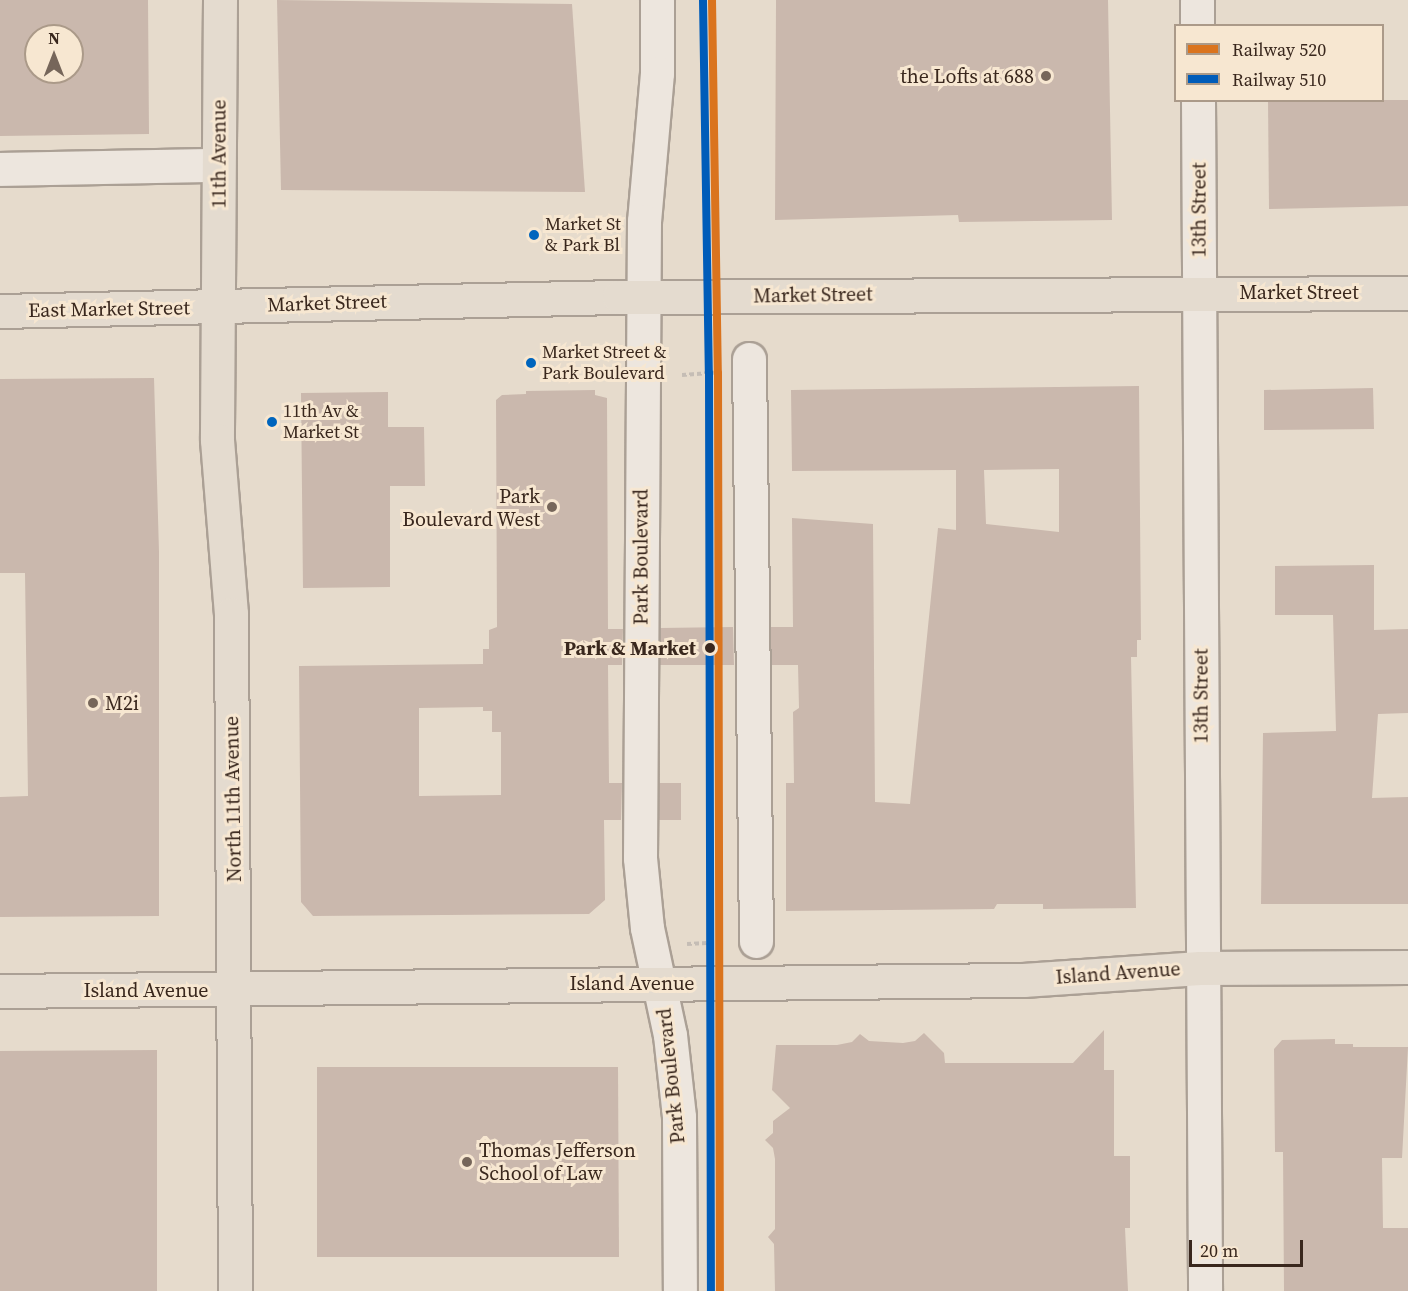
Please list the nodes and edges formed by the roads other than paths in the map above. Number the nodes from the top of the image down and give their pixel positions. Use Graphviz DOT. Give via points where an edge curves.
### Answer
graph roads {
  1 [pos="220,0"];
  2 [pos="657,0"];
  3 [pos="1197,0"];
  4 [pos="1197,24"];
  5 [pos="1198,102"];
  6 [pos="218,165"];
  7 [pos="0,169"];
  8 [pos="1199,292"];
  9 [pos="1408,293"];
  10 [pos="644,297"];
  11 [pos="217,307"];
  12 [pos="0,311"];
  13 [pos="749,359"];
  14 [pos="756,941"];
  15 [pos="1408,967"];
  16 [pos="1200,968"];
  17 [pos="659,984"];
  18 [pos="235,990"];
  19 [pos="0,991"];
  20 [pos="236,1291"];
  21 [pos="680,1291"];
  22 [pos="1205,1291"];
  1 -- 6 [label="main road, 11th Avenue"];
  2 -- 10 [label="street, Park Boulevard" via="657,73 645,176"];
  3 -- 4 [label="street"];
  5 -- 8 [label="street, 13th Street"];
  6 -- 7 [label="street"];
  6 -- 11 [label="main road, 11th Avenue"];
  8 -- 9 [label="main road, Market Street"];
  8 -- 10 [label="main road, Market Street"];
  8 -- 16 [label="street, 13th Street"];
  10 -- 11 [label="main road, Market Street"];
  10 -- 17 [label="street, Park Boulevard" via="640,858 647,928"];
  11 -- 12 [label="main road, East Market Street"];
  11 -- 18 [label="main road, North 11th Avenue" via="217,440 231,614"];
  13 -- 14 [label="street"];
  15 -- 16 [label="main road, Island Avenue"];
  16 -- 17 [label="main road, Island Avenue" via="1023,980"];
  16 -- 22 [label="street, 13th Street"];
  17 -- 18 [label="main road, Island Avenue"];
  17 -- 21 [label="street, Park Boulevard" via="670,1035 679,1117"];
  18 -- 19 [label="main road, Island Avenue"];
  18 -- 20 [label="main road, North 11th Avenue"];
}
